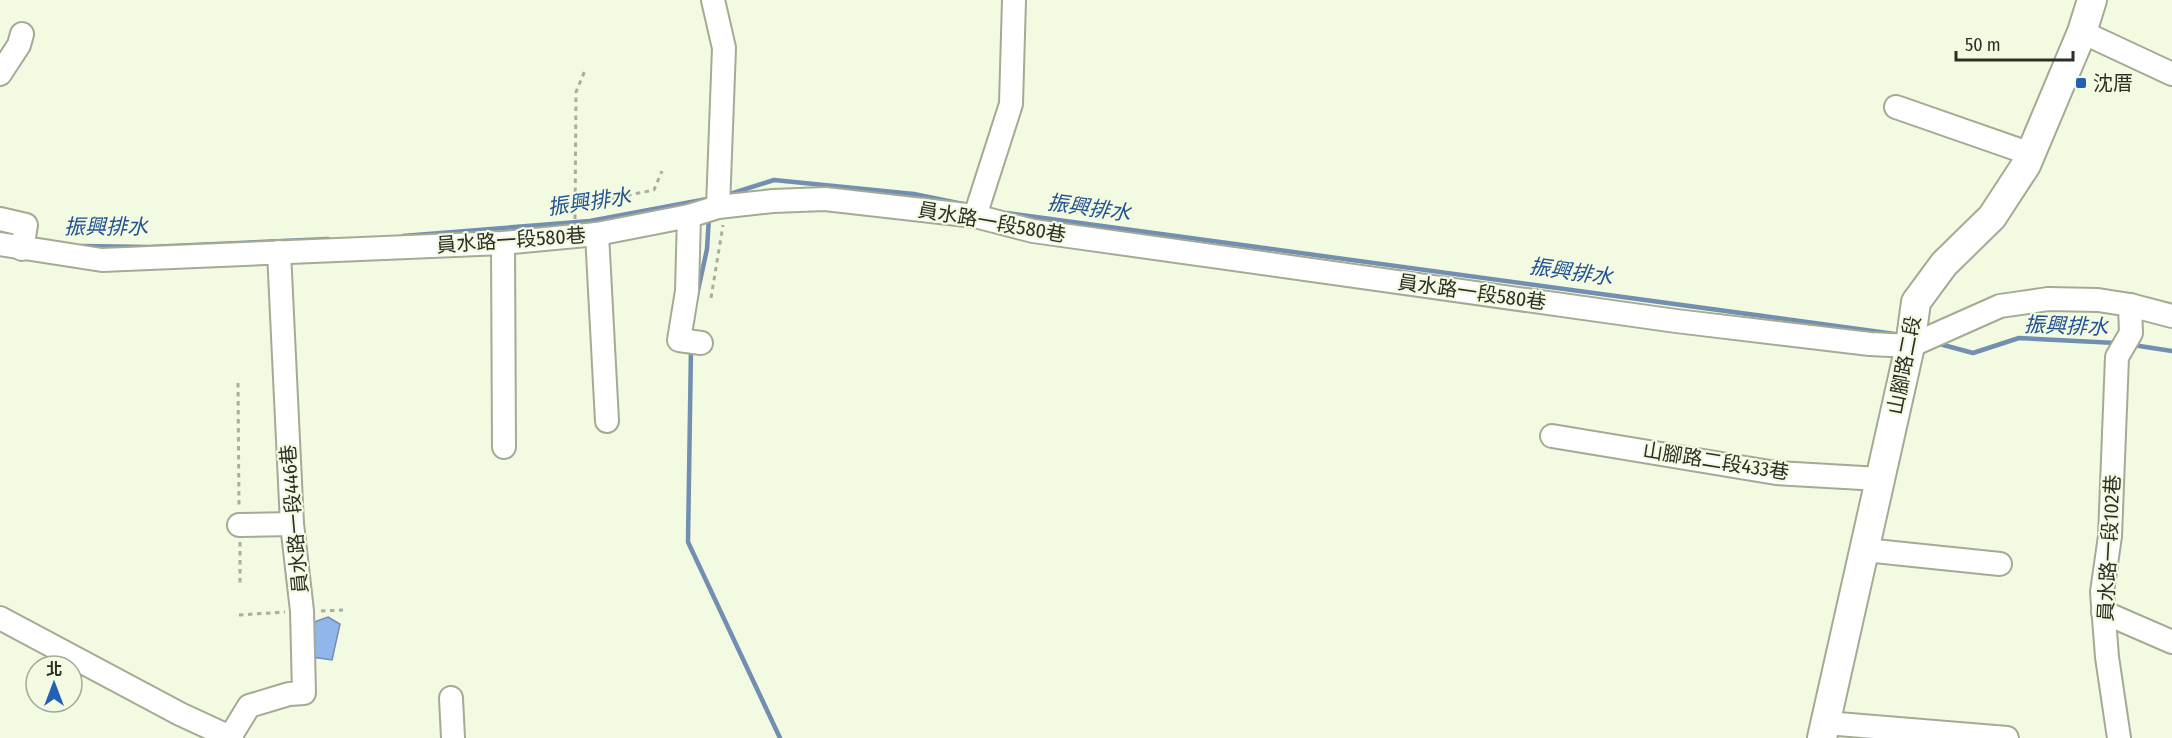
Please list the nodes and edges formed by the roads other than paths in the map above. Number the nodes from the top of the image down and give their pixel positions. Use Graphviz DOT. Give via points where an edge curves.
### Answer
graph roads {
  1 [pos="712,0"];
  2 [pos="1014,0"];
  3 [pos="2092,0"];
  4 [pos="2082,32"];
  5 [pos="22,34"];
  6 [pos="0,74"];
  7 [pos="2172,74"];
  8 [pos="1896,107"];
  9 [pos="2031,154"];
  10 [pos="722,207"];
  11 [pos="689,216"];
  12 [pos="975,216"];
  13 [pos="0,219"];
  14 [pos="597,234"];
  15 [pos="503,243"];
  16 [pos="11,247"];
  17 [pos="279,252"];
  18 [pos="2130,305"];
  19 [pos="2172,316"];
  20 [pos="690,342"];
  21 [pos="1910,346"];
  22 [pos="608,421"];
  23 [pos="1552,436"];
  24 [pos="504,447"];
  25 [pos="1880,479"];
  26 [pos="292,524"];
  27 [pos="239,525"];
  28 [pos="1865,550"];
  29 [pos="2000,564"];
  30 [pos="2103,612"];
  31 [pos="0,618"];
  32 [pos="2172,642"];
  33 [pos="451,698"];
  34 [pos="1824,730"];
  35 [pos="204,731"];
  36 [pos="231,738"];
  37 [pos="453,738"];
  38 [pos="2007,738"];
  39 [pos="2119,738"];
  1 -- 10 [label="street" via="724,48"];
  2 -- 12 [label="street" via="1011,104"];
  3 -- 4 [label="main road, 山腳路二段"];
  4 -- 7 [label="street"];
  4 -- 9 [label="main road, 山腳路二段"];
  5 -- 6 [label="street"];
  8 -- 9 [label="street"];
  9 -- 21 [label="main road, 山腳路二段" via="1992,217 1944,264 1916,303"];
  10 -- 11 [label="street, 員水路一段580巷"];
  10 -- 12 [label="street, 員水路一段580巷" via="825,199"];
  11 -- 14 [label="street, 員水路一段580巷"];
  11 -- 20 [label="street"];
  12 -- 21 [label="street, 員水路一段580巷" via="1033,231 1676,321"];
  13 -- 16 [label="street" via="26,225"];
  14 -- 15 [label="street, 員水路一段580巷"];
  14 -- 22 [label="street"];
  15 -- 17 [label="street, 員水路一段580巷"];
  15 -- 24 [label="street"];
  16 -- 17 [label="street, 員水路一段580巷" via="102,261"];
  17 -- 26 [label="street, 員水路一段446巷"];
  18 -- 19 [label="street"];
  18 -- 21 [label="street" via="2048,299 2000,306"];
  18 -- 30 [label="street, 員水路一段102巷" via="2131,333 2117,357"];
  21 -- 25 [label="main road, 山腳路二段"];
  23 -- 25 [label="street, 山腳路二段433巷" via="1776,472"];
  25 -- 28 [label="main road, 山腳路二段"];
  26 -- 27 [label="street"];
  26 -- 36 [label="street, 員水路一段446巷" via="302,611 304,693 249,706"];
  28 -- 29 [label="street"];
  28 -- 34 [label="main road, 山腳路二段"];
  30 -- 32 [label="street"];
  30 -- 39 [label="street, 員水路一段102巷"];
  31 -- 35 [label="street" via="180,714"];
  33 -- 37 [label="street"];
  34 -- 38 [label="street"];
  35 -- 36 [label="street"];
}
